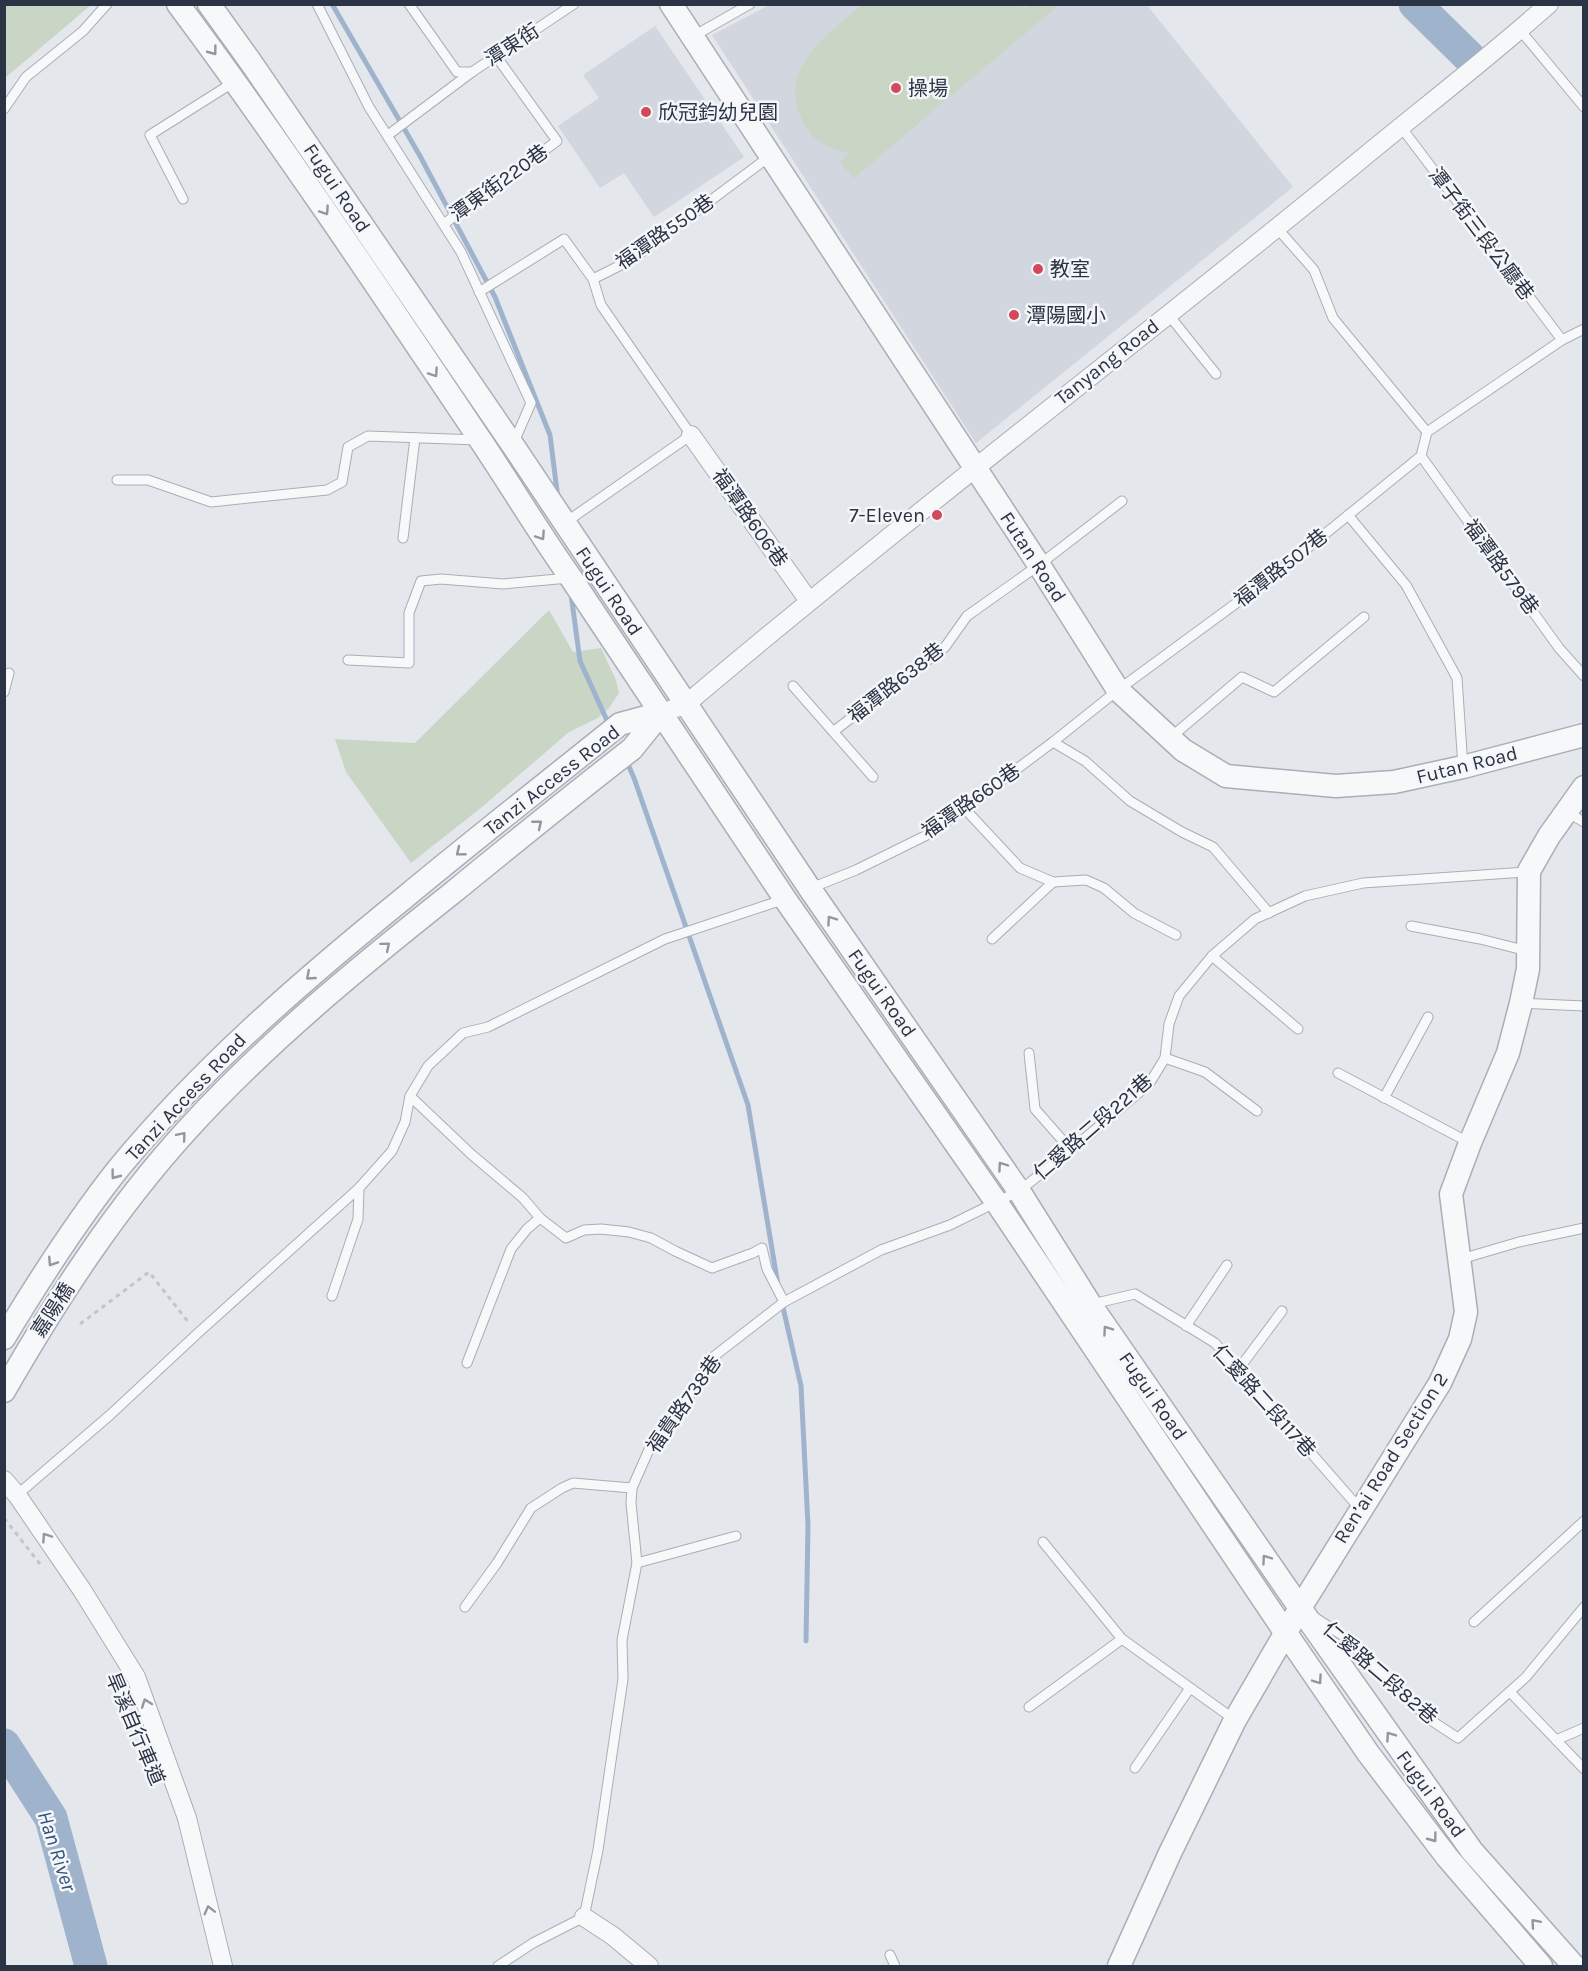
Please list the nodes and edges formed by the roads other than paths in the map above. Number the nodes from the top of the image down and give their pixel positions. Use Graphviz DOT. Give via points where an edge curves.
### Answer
graph roads {
  1 [pos="107,4"];
  2 [pos="178,4"];
  3 [pos="209,4"];
  4 [pos="317,4"];
  5 [pos="409,4"];
  6 [pos="574,4"];
  7 [pos="670,4"];
  8 [pos="750,4"];
  9 [pos="1549,4"];
  10 [pos="1520,30"];
  11 [pos="691,37"];
  12 [pos="496,56"];
  13 [pos="472,72"];
  14 [pos="235,81"];
  15 [pos="1584,91"];
  16 [pos="1574,96"];
  17 [pos="1584,107"];
  18 [pos="4,109"];
  19 [pos="1401,127"];
  20 [pos="388,135"];
  21 [pos="770,157"];
  22 [pos="183,199"];
  23 [pos="445,224"];
  24 [pos="1277,228"];
  25 [pos="593,279"];
  26 [pos="479,292"];
  27 [pos="1168,314"];
  28 [pos="1584,329"];
  29 [pos="1562,340"];
  30 [pos="1216,374"];
  31 [pos="1427,432"];
  32 [pos="691,435"];
  33 [pos="415,438"];
  34 [pos="496,442"];
  35 [pos="1421,456"];
  36 [pos="974,468"];
  37 [pos="117,480"];
  38 [pos="1122,501"];
  39 [pos="1348,515"];
  40 [pos="564,524"];
  41 [pos="403,538"];
  42 [pos="1039,566"];
  43 [pos="572,578"];
  44 [pos="809,601"];
  45 [pos="1364,617"];
  46 [pos="348,660"];
  47 [pos="9,673"];
  48 [pos="1584,676"];
  49 [pos="793,686"];
  50 [pos="1118,690"];
  51 [pos="4,692"];
  52 [pos="685,705"];
  53 [pos="662,713"];
  54 [pos="834,731"];
  55 [pos="1584,735"];
  56 [pos="1170,738"];
  57 [pos="1053,742"];
  58 [pos="1463,767"];
  59 [pos="873,777"];
  60 [pos="1584,787"];
  61 [pos="964,808"];
  62 [pos="1575,817"];
  63 [pos="1529,872"];
  64 [pos="1053,882"];
  65 [pos="810,889"];
  66 [pos="785,899"];
  67 [pos="1269,913"];
  68 [pos="1411,926"];
  69 [pos="1176,935"];
  70 [pos="992,939"];
  71 [pos="1529,952"];
  72 [pos="1212,956"];
  73 [pos="1521,1003"];
  74 [pos="1584,1006"];
  75 [pos="1428,1017"];
  76 [pos="1298,1029"];
  77 [pos="1029,1053"];
  78 [pos="1165,1058"];
  79 [pos="1338,1073"];
  80 [pos="410,1096"];
  81 [pos="1384,1098"];
  82 [pos="1257,1111"];
  83 [pos="1470,1143"];
  84 [pos="1071,1150"];
  85 [pos="359,1188"];
  86 [pos="1019,1191"];
  87 [pos="997,1203"];
  88 [pos="85,1214"];
  89 [pos="540,1218"];
  90 [pos="1584,1228"];
  91 [pos="105,1230"];
  92 [pos="1458,1260"];
  93 [pos="1227,1265"];
  94 [pos="332,1296"];
  95 [pos="784,1302"];
  96 [pos="1090,1304"];
  97 [pos="1282,1311"];
  98 [pos="1186,1326"];
  99 [pos="4,1338"];
  100 [pos="467,1364"];
  101 [pos="1238,1370"];
  102 [pos="4,1391"];
  103 [pos="4,1480"];
  104 [pos="632,1488"];
  105 [pos="17,1495"];
  106 [pos="1360,1509"];
  107 [pos="1584,1521"];
  108 [pos="736,1536"];
  109 [pos="1043,1542"];
  110 [pos="637,1563"];
  111 [pos="465,1607"];
  112 [pos="1584,1607"];
  113 [pos="1300,1608"];
  114 [pos="1474,1622"];
  115 [pos="1285,1632"];
  116 [pos="1122,1639"];
  117 [pos="1190,1688"];
  118 [pos="1510,1692"];
  119 [pos="1029,1707"];
  120 [pos="1235,1720"];
  121 [pos="1584,1728"];
  122 [pos="1556,1740"];
  123 [pos="1135,1768"];
  124 [pos="1584,1769"];
  125 [pos="584,1917"];
  126 [pos="890,1955"];
  127 [pos="223,1966"];
  128 [pos="498,1966"];
  129 [pos="649,1966"];
  130 [pos="895,1966"];
  131 [pos="1119,1966"];
  132 [pos="1541,1966"];
  133 [pos="1574,1966"];
  1 -- 18 [label="lane" via="83,31 26,77"];
  2 -- 14 [label="street, Fugui Road, one-way"];
  3 -- 34 [label="street, Fugui Road" via="257,71"];
  4 -- 20 [label="lane"];
  5 -- 13 [label="lane, 潭東街" via="457,72"];
  6 -- 12 [label="lane, 潭東街"];
  7 -- 11 [label="street, Futan Road"];
  8 -- 11 [label="lane"];
  9 -- 10 [label="street, Tanyang Road"];
  10 -- 16 [label="lane"];
  10 -- 19 [label="street, Tanyang Road"];
  11 -- 21 [label="street, Futan Road"];
  12 -- 13 [label="lane, 潭東街"];
  12 -- 23 [label="lane, 潭東街220巷" via="557,141"];
  13 -- 20 [label="lane"];
  14 -- 22 [label="lane" via="150,135"];
  14 -- 34 [label="street, Fugui Road, one-way"];
  15 -- 16 [label="lane"];
  16 -- 17 [label="lane"];
  19 -- 24 [label="street, Tanyang Road"];
  19 -- 29 [label="lane, 潭子街三段公廳巷"];
  20 -- 23 [label="lane"];
  21 -- 25 [label="lane, 福潭路550巷" via="631,260"];
  21 -- 36 [label="street, Futan Road"];
  23 -- 26 [label="lane"];
  24 -- 27 [label="street, Tanyang Road"];
  24 -- 31 [label="lane" via="1314,270 1333,318"];
  25 -- 26 [label="lane" via="564,239"];
  25 -- 32 [label="lane, 福潭路550巷" via="601,305"];
  26 -- 34 [label="lane" via="531,403"];
  27 -- 30 [label="lane"];
  27 -- 36 [label="street, Tanyang Road"];
  28 -- 29 [label="lane"];
  29 -- 31 [label="lane"];
  31 -- 35 [label="lane"];
  32 -- 40 [label="lane"];
  32 -- 44 [label="street, 福潭路606巷"];
  33 -- 34 [label="lane"];
  33 -- 37 [label="lane" via="368,436 348,447 342,482 327,490 211,502 148,480"];
  33 -- 41 [label="lane"];
  34 -- 40 [label="street, Fugui Road"];
  34 -- 43 [label="street, Fugui Road, one-way" via="542,538"];
  35 -- 39 [label="lane, 福潭路507巷"];
  35 -- 48 [label="lane, 福潭路579巷" via="1559,648"];
  36 -- 42 [label="street, Futan Road"];
  36 -- 44 [label="street, Tanyang Road"];
  38 -- 42 [label="lane, 福潭路638巷"];
  39 -- 50 [label="lane, 福潭路507巷" via="1272,577"];
  39 -- 58 [label="lane" via="1406,585 1457,678"];
  40 -- 52 [label="street, Fugui Road"];
  42 -- 50 [label="street, Futan Road"];
  42 -- 54 [label="lane, 福潭路638巷" via="967,616 945,647"];
  43 -- 46 [label="lane" via="503,584 421,581 409,613 409,663"];
  43 -- 53 [label="street, Fugui Road"];
  44 -- 52 [label="street, Tanyang Road"];
  45 -- 56 [label="lane" via="1274,692 1242,677"];
  47 -- 51 [label="lane"];
  49 -- 54 [label="lane"];
  50 -- 56 [label="street, Futan Road"];
  50 -- 57 [label="lane, 福潭路660巷"];
  52 -- 53 [label="street, Tanyang Road"];
  52 -- 65 [label="street, Fugui Road"];
  53 -- 66 [label="street, Fugui Road"];
  53 -- 88 [label="street, Tanzi Access Road, one-way" via="620,724 315,971 253,1026 172,1109 117,1170"];
  91 -- 53 [label="street, Tanzi Access Road, one-way" via="187,1131 272,1044 398,936 632,749"];
  54 -- 59 [label="lane"];
  55 -- 58 [label="street, Futan Road"];
  56 -- 58 [label="street, Futan Road" via="1226,776 1336,786 1394,782"];
  57 -- 61 [label="lane, 福潭路660巷"];
  57 -- 67 [label="lane" via="1085,761 1130,801 1213,847"];
  60 -- 62 [label="street, Ren’ai Road Section 2"];
  61 -- 64 [label="lane" via="1020,868"];
  61 -- 65 [label="lane, 福潭路660巷" via="931,832"];
  62 -- 63 [label="street, Ren’ai Road Section 2" via="1549,836"];
  63 -- 67 [label="lane, 仁愛路二段221巷" via="1363,883 1305,896"];
  63 -- 71 [label="street, Ren’ai Road Section 2"];
  64 -- 69 [label="lane" via="1086,880 1104,888 1134,913"];
  64 -- 70 [label="lane"];
  86 -- 65 [label="street, Fugui Road, one-way"];
  66 -- 80 [label="lane" via="665,939 488,1027 463,1033 428,1066"];
  66 -- 87 [label="street, Fugui Road"];
  67 -- 72 [label="lane, 仁愛路二段221巷" via="1255,919"];
  68 -- 71 [label="lane"];
  71 -- 73 [label="street, Ren’ai Road Section 2"];
  72 -- 76 [label="lane"];
  72 -- 78 [label="lane, 仁愛路二段221巷" via="1179,996 1169,1024"];
  73 -- 74 [label="lane"];
  73 -- 83 [label="street, Ren’ai Road Section 2" via="1508,1053"];
  75 -- 81 [label="lane"];
  77 -- 84 [label="lane" via="1035,1109"];
  78 -- 82 [label="lane" via="1205,1072"];
  78 -- 84 [label="lane, 仁愛路二段221巷" via="1149,1084"];
  79 -- 81 [label="lane"];
  80 -- 85 [label="lane" via="405,1122 392,1151"];
  80 -- 89 [label="lane"];
  81 -- 83 [label="lane"];
  83 -- 92 [label="street, Ren’ai Road Section 2" via="1451,1194"];
  84 -- 86 [label="lane, 仁愛路二段221巷"];
  85 -- 94 [label="lane" via="358,1220"];
  85 -- 105 [label="lane"];
  86 -- 87 [label="lane, 仁愛路二段221巷"];
  86 -- 96 [label="street, Fugui Road"];
  87 -- 95 [label="lane, 福貴路738巷" via="950,1226 881,1250"];
  87 -- 115 [label="street, Fugui Road"];
  88 -- 99 [label="street, 嘉陽橋, one-way"];
  89 -- 95 [label="lane" via="566,1238 584,1230 601,1229 651,1238 712,1268 762,1248 767,1269"];
  89 -- 100 [label="lane" via="511,1249"];
  90 -- 92 [label="lane"];
  91 -- 102 [label="street, 嘉陽橋"];
  92 -- 106 [label="street, Ren’ai Road Section 2" via="1466,1312 1460,1339 1440,1383"];
  93 -- 98 [label="lane"];
  95 -- 104 [label="lane, 福貴路738巷" via="712,1358 690,1395 656,1437"];
  96 -- 98 [label="lane, 仁愛路二段117巷" via="1135,1294"];
  113 -- 96 [label="street, Fugui Road, one-way"];
  97 -- 101 [label="lane"];
  98 -- 101 [label="lane, 仁愛路二段117巷" via="1215,1343"];
  101 -- 106 [label="lane, 仁愛路二段117巷"];
  103 -- 105 [label="street"];
  104 -- 110 [label="lane, 福貴路738巷"];
  104 -- 111 [label="lane" via="573,1483 531,1508"];
  127 -- 105 [label="street, one-way" via="187,1818 136,1677"];
  106 -- 113 [label="street, Ren’ai Road Section 2"];
  107 -- 114 [label="lane"];
  108 -- 110 [label="lane"];
  109 -- 116 [label="lane"];
  110 -- 125 [label="lane, 福貴路738巷" via="622,1640 623,1679 600,1839"];
  112 -- 118 [label="lane, 仁愛路二段82巷"];
  113 -- 115 [label="street, Ren’ai Road Section 2"];
  113 -- 118 [label="lane, 仁愛路二段82巷" via="1342,1635 1429,1719 1458,1738"];
  133 -- 113 [label="street, Fugui Road, one-way" via="1472,1851"];
  115 -- 120 [label="street, Ren’ai Road Section 2"];
  115 -- 132 [label="street, Fugui Road, one-way" via="1368,1753 1447,1857"];
  116 -- 117 [label="lane"];
  116 -- 119 [label="lane"];
  117 -- 120 [label="lane"];
  117 -- 123 [label="lane"];
  118 -- 122 [label="lane"];
  120 -- 131 [label="street, Ren’ai Road Section 2"];
  121 -- 122 [label="lane"];
  122 -- 124 [label="lane"];
  125 -- 128 [label="lane"];
  125 -- 129 [label="street"];
  126 -- 130 [label="lane"];
}
